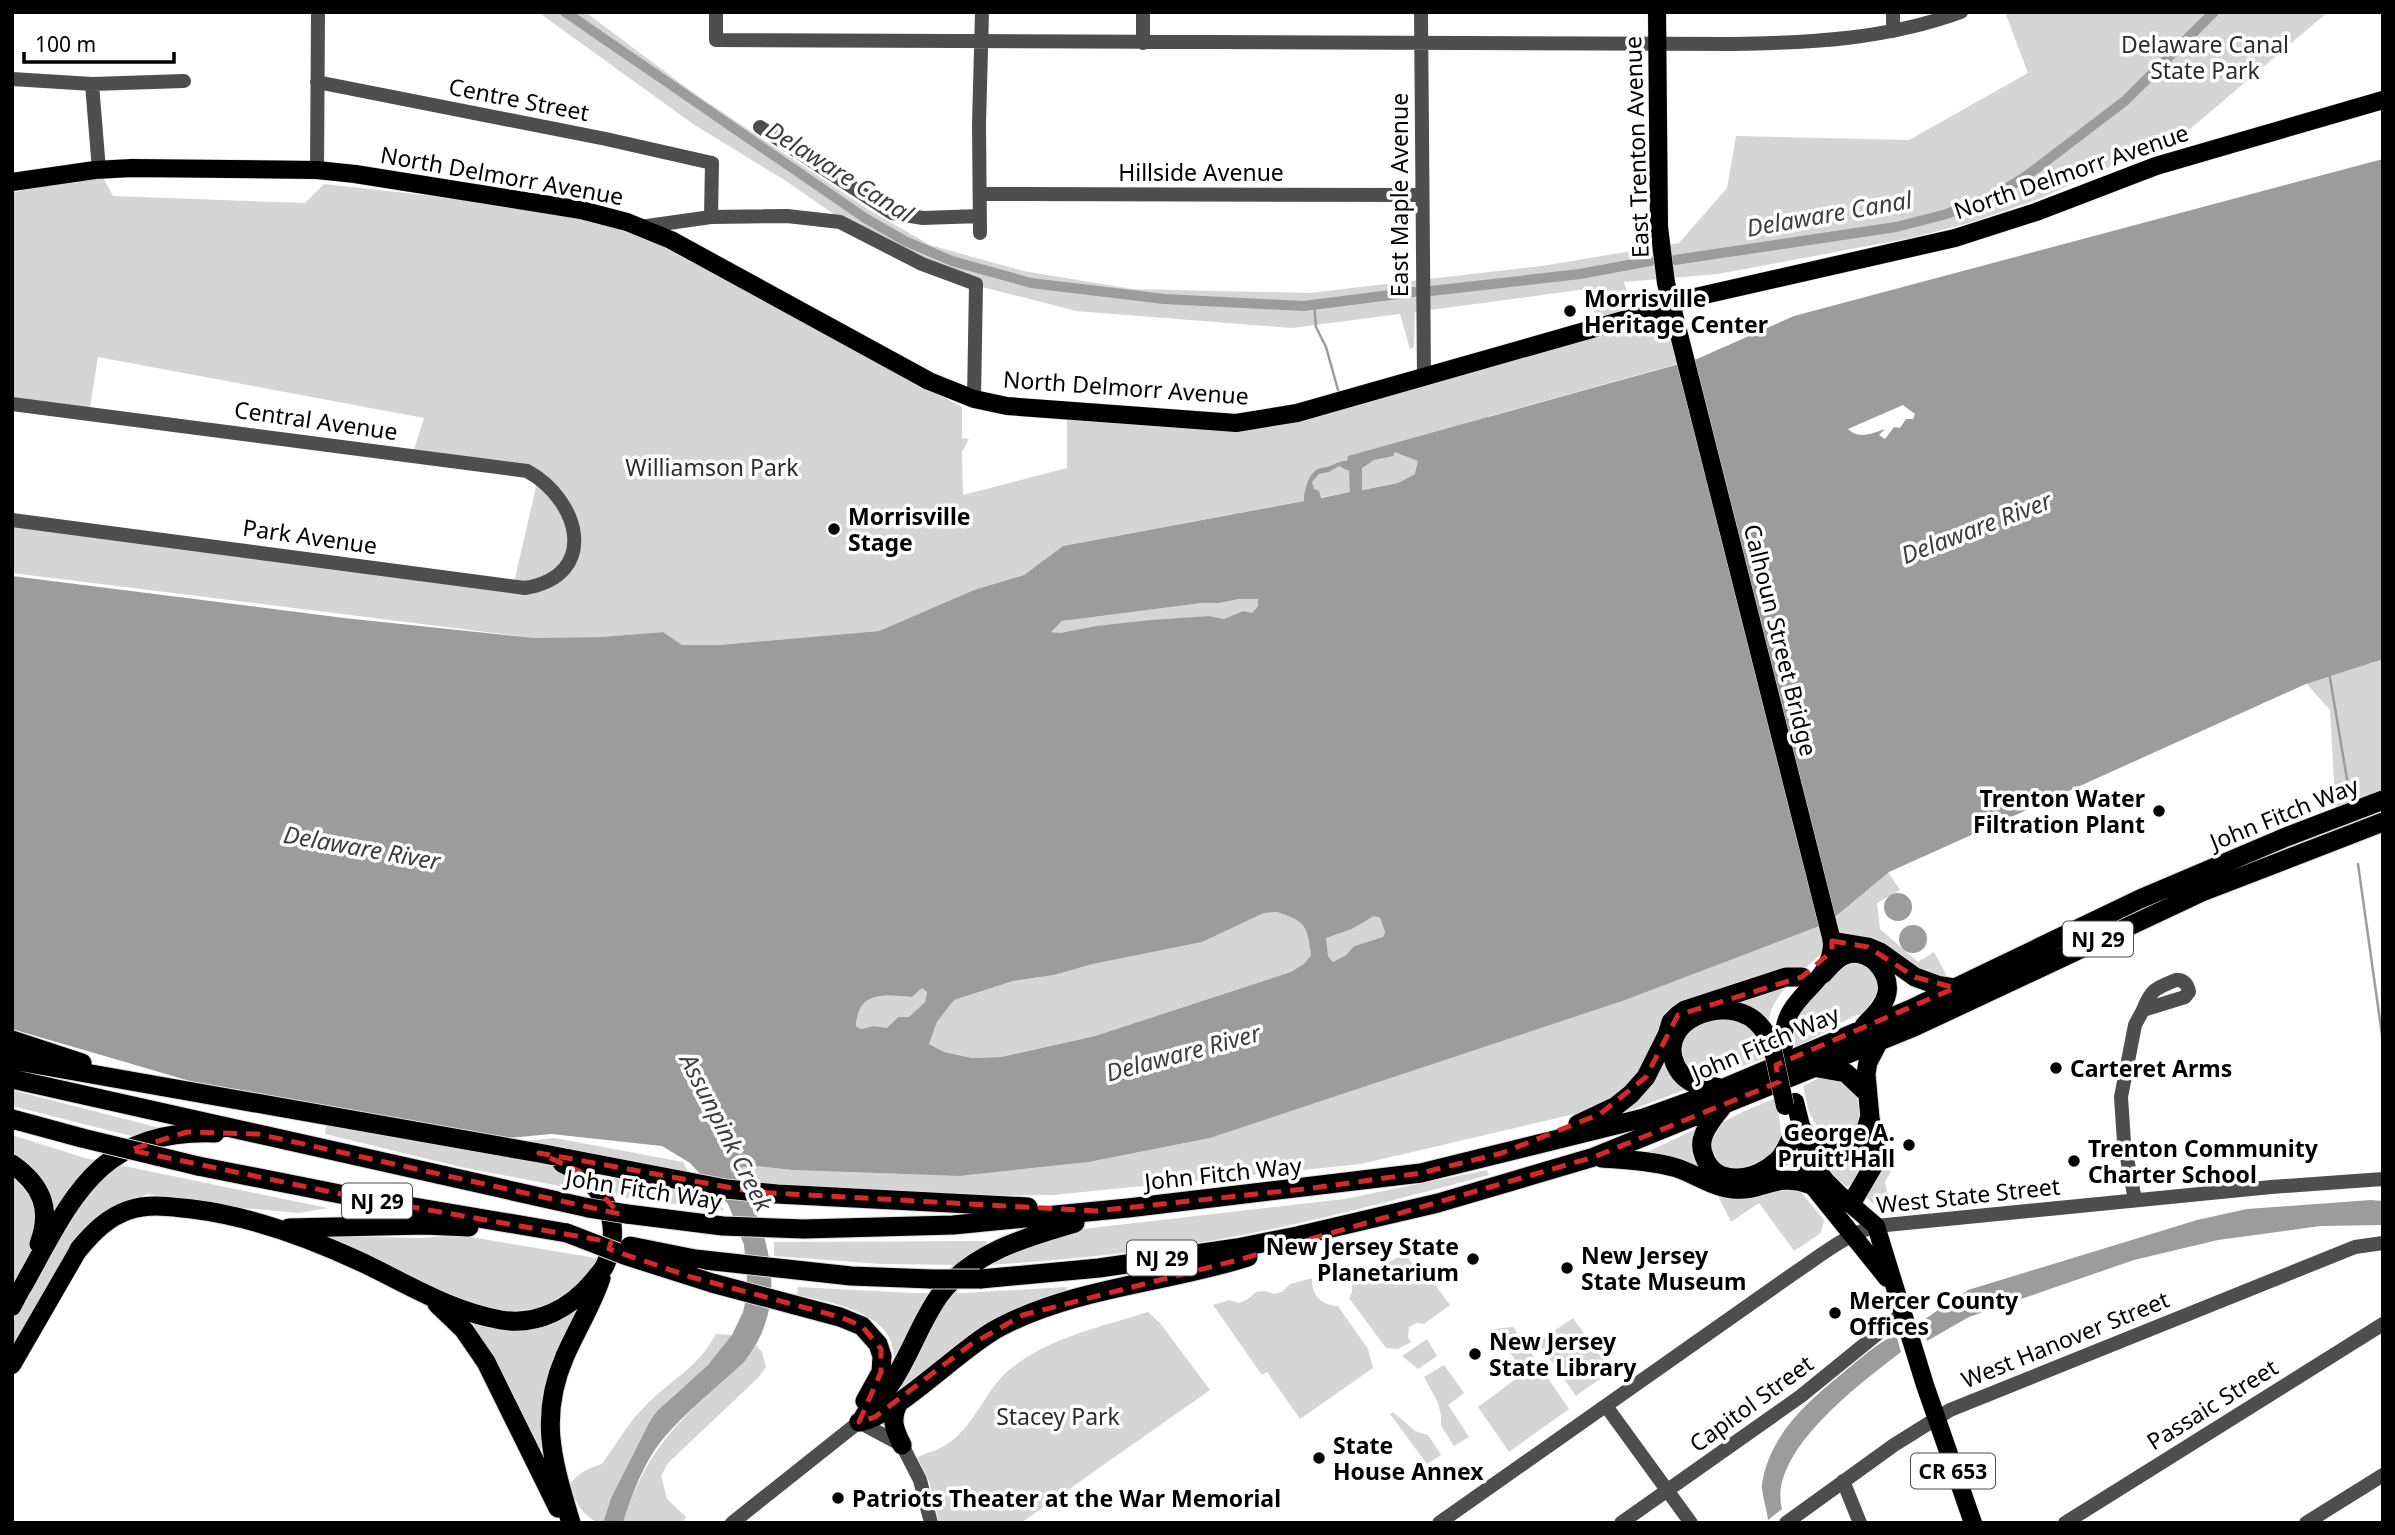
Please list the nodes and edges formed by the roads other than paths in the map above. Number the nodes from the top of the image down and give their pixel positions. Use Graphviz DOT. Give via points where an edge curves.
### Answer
graph roads {
  1 [pos="318,12"];
  2 [pos="716,12"];
  3 [pos="982,12"];
  4 [pos="1143,12"];
  5 [pos="1421,12"];
  6 [pos="1657,12"];
  7 [pos="1894,12"];
  8 [pos="1961,12"];
  9 [pos="1893,31"];
  10 [pos="982,42"];
  11 [pos="1143,43"];
  12 [pos="1421,43"];
  13 [pos="1657,43"];
  14 [pos="12,79"];
  15 [pos="184,81"];
  16 [pos="317,82"];
  17 [pos="92,84"];
  18 [pos="2383,100"];
  19 [pos="760,127"];
  20 [pos="99,170"];
  21 [pos="317,170"];
  22 [pos="12,182"];
  23 [pos="980,194"];
  24 [pos="1421,195"];
  25 [pos="980,216"];
  26 [pos="711,217"];
  27 [pos="640,227"];
  28 [pos="980,233"];
  29 [pos="1673,305"];
  30 [pos="1688,361"];
  31 [pos="1424,377"];
  32 [pos="974,399"];
  33 [pos="12,404"];
  34 [pos="12,520"];
  35 [pos="576,539"];
  36 [pos="2383,800"];
  37 [pos="2383,822"];
  38 [pos="1830,941"];
  39 [pos="1824,974"];
  40 [pos="1802,977"];
  41 [pos="1955,988"];
  42 [pos="2143,1010"];
  43 [pos="1861,1029"];
  44 [pos="12,1040"];
  45 [pos="1880,1041"];
  46 [pos="1776,1044"];
  47 [pos="12,1060"];
  48 [pos="1817,1068"];
  49 [pos="12,1079"];
  50 [pos="136,1081"];
  51 [pos="1867,1093"];
  52 [pos="1721,1097"];
  53 [pos="1870,1118"];
  54 [pos="12,1119"];
  55 [pos="1796,1133"];
  56 [pos="258,1134"];
  57 [pos="1536,1143"];
  58 [pos="539,1153"];
  59 [pos="1594,1157"];
  60 [pos="12,1164"];
  61 [pos="2383,1179"];
  62 [pos="1812,1185"];
  63 [pos="2135,1200"];
  64 [pos="1169,1202"];
  65 [pos="1851,1204"];
  66 [pos="1096,1211"];
  67 [pos="1342,1226"];
  68 [pos="1876,1226"];
  69 [pos="274,1228"];
  70 [pos="561,1232"];
  71 [pos="1852,1235"];
  72 [pos="2383,1243"];
  73 [pos="79,1248"];
  74 [pos="606,1264"];
  75 [pos="23,1286"];
  76 [pos="1896,1293"];
  77 [pos="428,1297"];
  78 [pos="12,1307"];
  79 [pos="1905,1320"];
  80 [pos="2383,1324"];
  81 [pos="12,1365"];
  82 [pos="899,1402"];
  83 [pos="1606,1406"];
  84 [pos="1936,1418"];
  85 [pos="859,1422"];
  86 [pos="902,1445"];
  87 [pos="2383,1475"];
  88 [pos="1843,1481"];
  89 [pos="1668,1491"];
  90 [pos="2323,1518"];
  91 [pos="570,1523"];
  92 [pos="732,1523"];
  93 [pos="931,1523"];
  94 [pos="1439,1523"];
  95 [pos="1621,1523"];
  96 [pos="1690,1523"];
  97 [pos="1786,1523"];
  98 [pos="1860,1523"];
  99 [pos="1973,1523"];
  100 [pos="2065,1523"];
  101 [pos="2306,1523"];
  1 -- 16 [label="street"];
  2 -- 10 [label="street" via="716,40"];
  3 -- 10 [label="street"];
  4 -- 11 [label="street"];
  5 -- 12 [label="street, East Maple Avenue"];
  6 -- 13 [label="main road, East Trenton Avenue"];
  7 -- 9 [label="street"];
  8 -- 9 [label="street"];
  9 -- 13 [label="street" via="1809,43"];
  10 -- 11 [label="street"];
  10 -- 23 [label="street"];
  11 -- 12 [label="street"];
  12 -- 13 [label="street"];
  12 -- 24 [label="street, East Maple Avenue"];
  13 -- 29 [label="main road, East Trenton Avenue" via="1660,240"];
  14 -- 17 [label="street"];
  15 -- 17 [label="street"];
  16 -- 21 [label="street"];
  16 -- 26 [label="street, Centre Street" via="712,163"];
  17 -- 20 [label="street"];
  18 -- 29 [label="main road, North Delmorr Avenue" via="2156,166 1976,232"];
  19 -- 25 [label="street" via="892,213 923,218"];
  20 -- 21 [label="main road, North Delmorr Avenue"];
  20 -- 22 [label="main road, North Delmorr Avenue"];
  21 -- 27 [label="main road, North Delmorr Avenue" via="581,210"];
  23 -- 24 [label="street, Hillside Avenue"];
  23 -- 25 [label="street"];
  24 -- 31 [label="street, East Maple Avenue"];
  25 -- 28 [label="street"];
  26 -- 27 [label="street"];
  26 -- 32 [label="street" via="788,216 840,222 922,264 976,284"];
  27 -- 32 [label="main road, North Delmorr Avenue" via="929,381"];
  29 -- 30 [label="main road, East Trenton Avenue"];
  29 -- 31 [label="main road, North Delmorr Avenue"];
  30 -- 38 [label="main road, Calhoun Street Bridge"];
  31 -- 32 [label="main road, North Delmorr Avenue" via="1297,413 1236,423 1007,406"];
  33 -- 35 [label="street, Central Avenue" via="527,471 548,485 565,505"];
  34 -- 35 [label="street, Park Avenue" via="526,588 556,576 569,560"];
  36 -- 41 [label="highway, John Fitch Way / NJ 29" via="2147,896"];
  37 -- 45 [label="highway, John Fitch Way / NJ 29" via="2202,892"];
  38 -- 39 [label="main road" via="1832,956"];
  38 -- 40 [label="main road"];
  38 -- 41 [label="highway" via="1868,947 1915,977"];
  39 -- 43 [label="highway" via="1838,958 1851,954 1868,957 1884,972 1884,1003"];
  39 -- 46 [label="main road" via="1790,1010"];
  40 -- 46 [label="main road" via="1779,1007"];
  40 -- 57 [label="highway" via="1786,977 1685,1010 1671,1023 1646,1077 1631,1094 1616,1106"];
  41 -- 43 [label="highway, John Fitch Way / NJ 29"];
  42 -- 63 [label="street" via="2135,1025 2121,1097"];
  43 -- 52 [label="highway, John Fitch Way / NJ 29"];
  44 -- 50 [label="highway"];
  45 -- 48 [label="highway, John Fitch Way / NJ 29"];
  45 -- 51 [label="highway" via="1868,1062"];
  46 -- 52 [label="highway" via="1742,1013 1712,1012 1685,1022 1672,1043 1675,1065 1691,1082"];
  46 -- 55 [label="main road, bridge"];
  47 -- 50 [label="highway"];
  48 -- 51 [label="highway" via="1846,1073"];
  48 -- 52 [label="highway, John Fitch Way / NJ 29"];
  49 -- 56 [label="highway, John Fitch Way / NJ 29"];
  50 -- 58 [label="highway"];
  51 -- 53 [label="highway"];
  52 -- 55 [label="highway" via="1702,1145 1707,1164 1724,1177 1741,1178 1768,1168"];
  52 -- 57 [label="highway, John Fitch Way / NJ 29" via="1705,1096 1644,1118"];
  52 -- 59 [label="highway, John Fitch Way / NJ 29"];
  53 -- 55 [label="highway" via="1862,1139 1842,1152 1818,1147"];
  53 -- 65 [label="highway" via="1875,1163"];
  54 -- 70 [label="highway, NJ 29, bridge" via="198,1166"];
  55 -- 62 [label="main road" via="1798,1159"];
  55 -- 65 [label="main road" via="1825,1180"];
  56 -- 66 [label="highway, John Fitch Way / NJ 29, bridge" via="589,1208 694,1224 804,1229 953,1225"];
  56 -- 75 [label="highway" via="187,1132 112,1157 69,1204"];
  57 -- 64 [label="highway, John Fitch Way / NJ 29" via="1420,1173"];
  58 -- 66 [label="highway" via="726,1189"];
  58 -- 74 [label="highway" via="579,1171 603,1196 612,1235"];
  59 -- 62 [label="highway" via="1657,1164 1734,1189 1784,1179"];
  59 -- 67 [label="highway, John Fitch Way / NJ 29"];
  60 -- 75 [label="highway" via="37,1188 45,1210 44,1232"];
  61 -- 63 [label="street, West State Street"];
  62 -- 71 [label="main road"];
  63 -- 68 [label="street, West State Street"];
  64 -- 66 [label="highway, John Fitch Way / NJ 29"];
  64 -- 85 [label="highway" via="1036,1233 968,1268 938,1297 892,1383"];
  65 -- 68 [label="main road"];
  67 -- 70 [label="highway, John Fitch Way / NJ 29, bridge" via="1237,1248 980,1279 726,1264"];
  67 -- 82 [label="highway" via="1238,1260 1079,1297 1023,1315 970,1345"];
  68 -- 71 [label="street, West State Street"];
  68 -- 76 [label="main road"];
  69 -- 70 [label="highway" via="425,1225"];
  69 -- 73 [label="highway" via="205,1211 148,1206 107,1221"];
  69 -- 77 [label="highway" via="360,1262"];
  70 -- 85 [label="highway, bridge" via="712,1283 855,1322 878,1343 882,1356 881,1371"];
  71 -- 76 [label="main road"];
  71 -- 83 [label="street, West State Street"];
  72 -- 84 [label="street, West Hanover Street" via="2355,1247"];
  73 -- 81 [label="main road"];
  74 -- 77 [label="highway" via="571,1303 535,1319 500,1320"];
  74 -- 91 [label="highway" via="565,1356 551,1407 553,1462"];
  75 -- 78 [label="main road"];
  76 -- 79 [label="main road"];
  77 -- 91 [label="highway" via="474,1342 555,1504"];
  79 -- 84 [label="main road, CR 653"];
  79 -- 89 [label="street, Capitol Street"];
  80 -- 100 [label="street, Passaic Street"];
  82 -- 85 [label="highway" via="875,1418"];
  82 -- 86 [label="highway" via="892,1422"];
  83 -- 89 [label="street"];
  83 -- 94 [label="street, West State Street"];
  84 -- 88 [label="street, West Hanover Street"];
  84 -- 99 [label="main road, CR 653"];
  85 -- 86 [label="street"];
  85 -- 92 [label="street"];
  86 -- 93 [label="street" via="920,1480"];
  87 -- 90 [label="street"];
  88 -- 97 [label="street, West Hanover Street"];
  88 -- 98 [label="street"];
  89 -- 95 [label="street, Capitol Street"];
  89 -- 96 [label="street"];
  90 -- 101 [label="street"];
}
